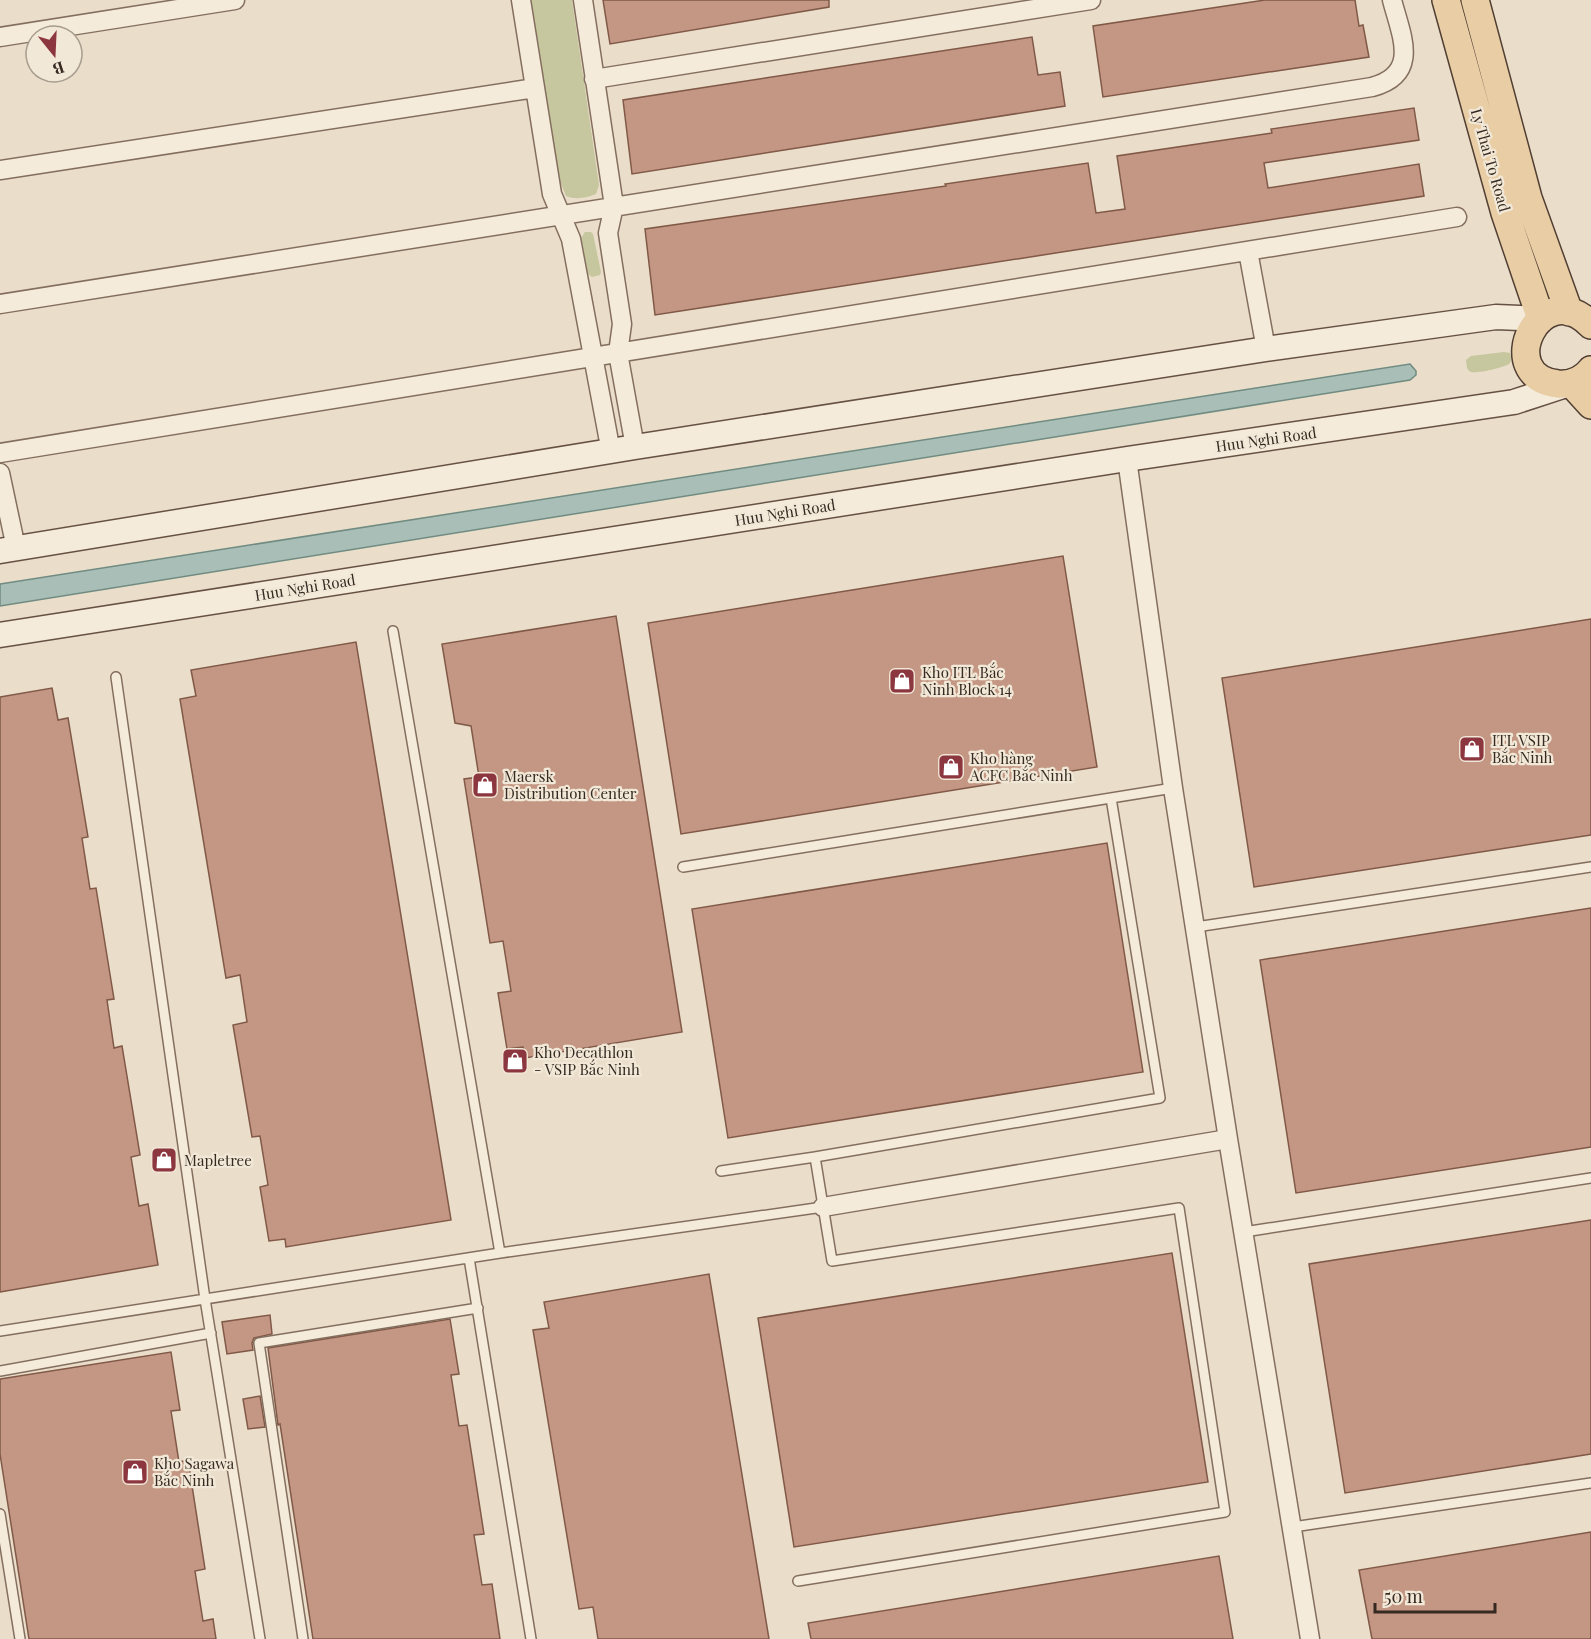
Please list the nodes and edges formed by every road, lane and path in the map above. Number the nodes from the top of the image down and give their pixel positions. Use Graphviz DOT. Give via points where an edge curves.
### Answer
graph roads {
  1 [pos="235,0"];
  2 [pos="520,0"];
  3 [pos="583,0"];
  4 [pos="1091,0"];
  5 [pos="1392,0"];
  6 [pos="1446,0"];
  7 [pos="1475,0"];
  8 [pos="0,37"];
  9 [pos="594,79"];
  10 [pos="535,88"];
  11 [pos="0,170"];
  12 [pos="614,206"];
  13 [pos="560,216"];
  14 [pos="1457,217"];
  15 [pos="1248,251"];
  16 [pos="0,304"];
  17 [pos="1584,314"];
  18 [pos="1541,319"];
  19 [pos="1266,349"];
  20 [pos="618,353"];
  21 [pos="594,357"];
  22 [pos="1583,376"];
  23 [pos="1591,405"];
  24 [pos="635,447"];
  25 [pos="611,452"];
  26 [pos="0,453"];
  27 [pos="1127,459"];
  28 [pos="0,473"];
  29 [pos="8,549"];
  30 [pos="393,631"];
  31 [pos="0,635"];
  32 [pos="116,677"];
  33 [pos="1173,788"];
  34 [pos="1111,798"];
  35 [pos="683,867"];
  36 [pos="1591,867"];
  37 [pos="1196,927"];
  38 [pos="1228,1139"];
  39 [pos="815,1157"];
  40 [pos="721,1171"];
  41 [pos="1591,1178"];
  42 [pos="823,1207"];
  43 [pos="1244,1232"];
  44 [pos="500,1253"];
  45 [pos="470,1258"];
  46 [pos="205,1299"];
  47 [pos="478,1308"];
  48 [pos="0,1331"];
  49 [pos="211,1333"];
  50 [pos="0,1371"];
  51 [pos="1591,1483"];
  52 [pos="0,1514"];
  53 [pos="1293,1527"];
  54 [pos="798,1581"];
  55 [pos="20,1639"];
  56 [pos="260,1639"];
  57 [pos="303,1639"];
  58 [pos="531,1639"];
  59 [pos="1310,1639"];
  1 -- 8 [label="street"];
  2 -- 10 [label="street"];
  3 -- 9 [label="street"];
  4 -- 9 [label="street"];
  5 -- 12 [label="street" via="1405,56 1396,74 1380,85"];
  6 -- 18 [label="main road, Ly Thai To Road" via="1505,213"];
  7 -- 17 [label="main road, Ly Thai To Road" via="1528,198"];
  9 -- 12 [label="street"];
  10 -- 11 [label="street"];
  10 -- 13 [label="street" via="552,194"];
  12 -- 13 [label="street"];
  12 -- 20 [label="street" via="608,233 622,324"];
  13 -- 16 [label="street"];
  13 -- 21 [label="street" via="571,239"];
  14 -- 15 [label="street"];
  15 -- 19 [label="street"];
  15 -- 20 [label="street"];
  17 -- 18 [label="main road" via="1551,313"];
  18 -- 19 [label="main road" via="1496,317"];
  18 -- 22 [label="main road" via="1526,340 1528,362 1542,378 1555,384"];
  19 -- 24 [label="main road"];
  20 -- 21 [label="street"];
  20 -- 24 [label="street"];
  21 -- 25 [label="street"];
  21 -- 26 [label="street"];
  22 -- 23 [label="main road"];
  22 -- 27 [label="main road, Huu Nghi Road" via="1514,402"];
  24 -- 25 [label="main road"];
  25 -- 29 [label="main road"];
  27 -- 31 [label="main road, Huu Nghi Road"];
  27 -- 33 [label="street"];
  28 -- 29 [label="street"];
  30 -- 44 [label="lane"];
  32 -- 46 [label="lane"];
  33 -- 34 [label="lane"];
  33 -- 37 [label="street"];
  34 -- 35 [label="lane"];
  34 -- 39 [label="lane" via="1160,1098"];
  36 -- 37 [label="lane"];
  37 -- 38 [label="street"];
  38 -- 42 [label="street"];
  38 -- 43 [label="street"];
  39 -- 40 [label="lane"];
  39 -- 42 [label="lane"];
  41 -- 43 [label="lane"];
  42 -- 44 [label="lane"];
  42 -- 54 [label="lane" via="832,1261 1179,1208 1225,1512"];
  43 -- 53 [label="street"];
  44 -- 45 [label="lane"];
  45 -- 46 [label="lane"];
  45 -- 47 [label="lane"];
  46 -- 48 [label="lane"];
  46 -- 49 [label="lane"];
  47 -- 57 [label="lane" via="259,1343"];
  47 -- 58 [label="lane"];
  49 -- 50 [label="lane"];
  49 -- 56 [label="lane"];
  51 -- 53 [label="lane"];
  52 -- 55 [label="lane"];
  53 -- 59 [label="street"];
}
